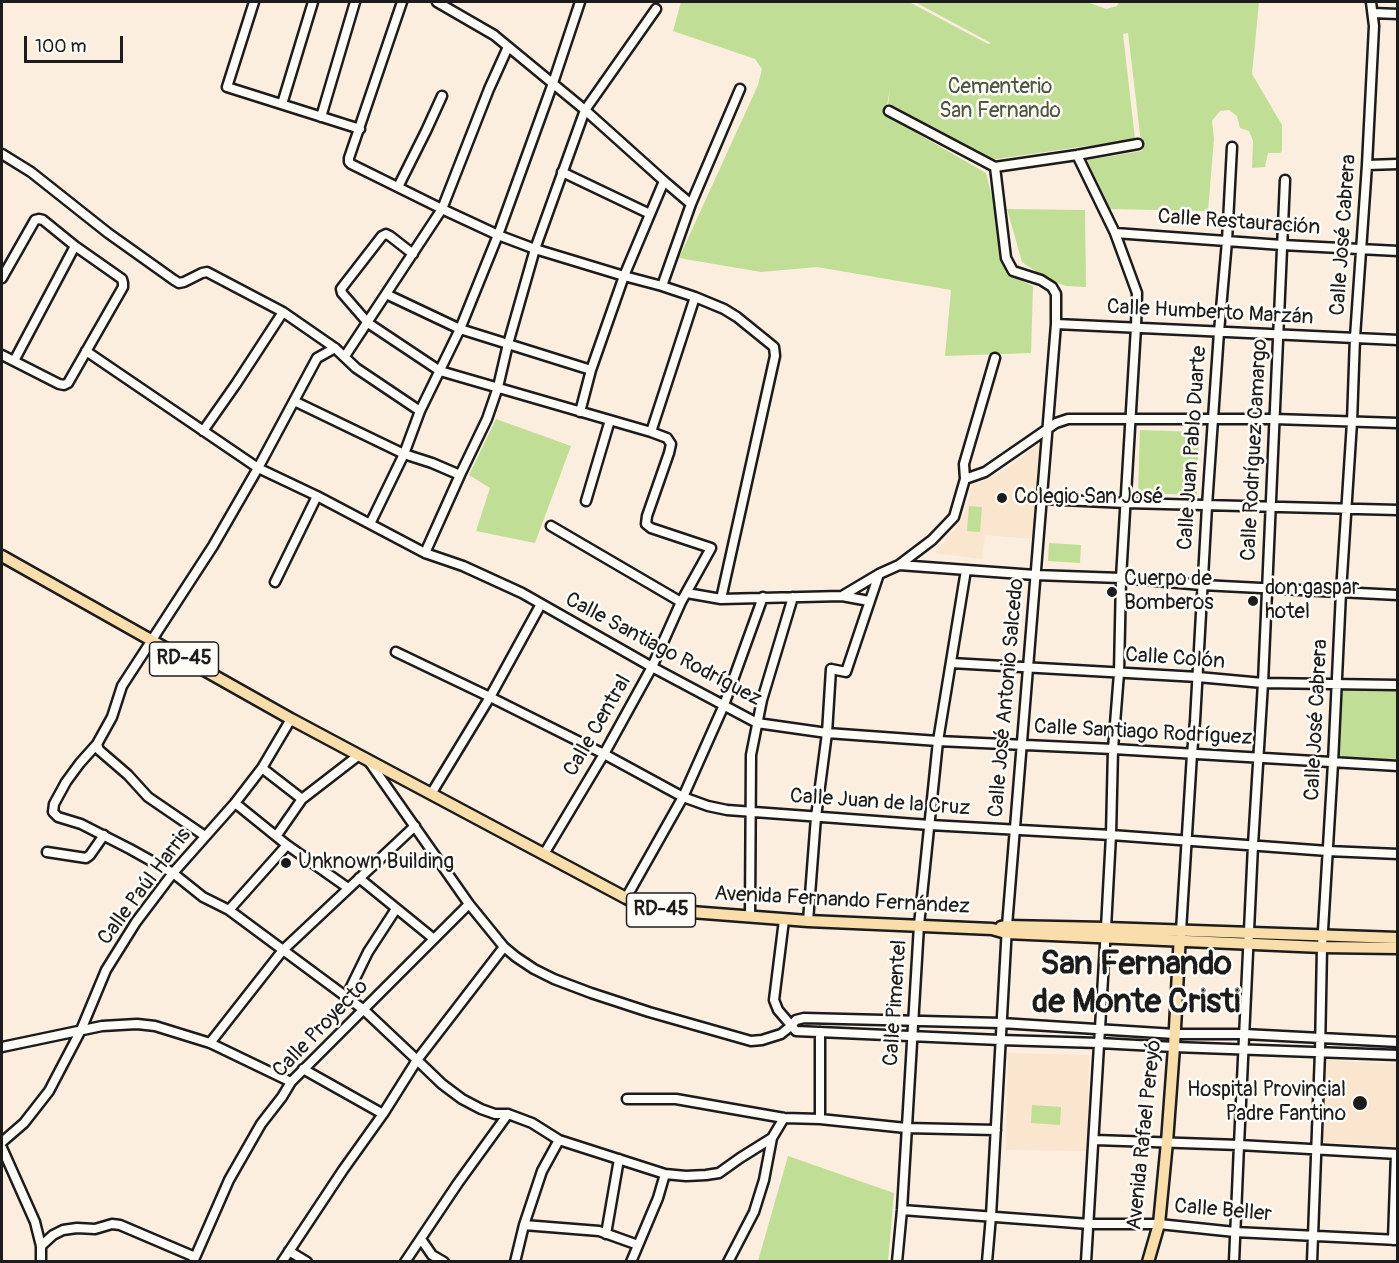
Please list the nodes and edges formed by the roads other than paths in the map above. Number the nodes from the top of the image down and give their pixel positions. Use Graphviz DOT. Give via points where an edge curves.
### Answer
graph roads {
  1 [pos="254,2"];
  2 [pos="313,2"];
  3 [pos="355,2"];
  4 [pos="402,2"];
  5 [pos="437,2"];
  6 [pos="580,2"];
  7 [pos="1371,2"];
  8 [pos="656,9"];
  9 [pos="1373,13"];
  10 [pos="1398,14"];
  11 [pos="508,47"];
  12 [pos="553,83"];
  13 [pos="740,89"];
  14 [pos="442,96"];
  15 [pos="282,104"];
  16 [pos="585,110"];
  17 [pos="889,111"];
  18 [pos="321,117"];
  19 [pos="360,129"];
  20 [pos="1138,144"];
  21 [pos="1232,147"];
  22 [pos="2,154"];
  23 [pos="1077,155"];
  24 [pos="1398,164"];
  25 [pos="1367,165"];
  26 [pos="995,167"];
  27 [pos="562,172"];
  28 [pos="1285,180"];
  29 [pos="664,181"];
  30 [pos="398,187"];
  31 [pos="691,204"];
  32 [pos="442,209"];
  33 [pos="650,214"];
  34 [pos="1115,233"];
  35 [pos="498,235"];
  36 [pos="1227,241"];
  37 [pos="1282,245"];
  38 [pos="75,246"];
  39 [pos="535,249"];
  40 [pos="1361,249"];
  41 [pos="1398,250"];
  42 [pos="413,254"];
  43 [pos="624,276"];
  44 [pos="2,278"];
  45 [pos="662,286"];
  46 [pos="386,294"];
  47 [pos="695,297"];
  48 [pos="283,312"];
  49 [pos="368,323"];
  50 [pos="1056,324"];
  51 [pos="1136,327"];
  52 [pos="460,328"];
  53 [pos="1219,332"];
  54 [pos="1279,334"];
  55 [pos="1355,337"];
  56 [pos="1398,340"];
  57 [pos="508,344"];
  58 [pos="335,348"];
  59 [pos="86,351"];
  60 [pos="2,356"];
  61 [pos="345,356"];
  62 [pos="995,358"];
  63 [pos="14,361"];
  64 [pos="591,370"];
  65 [pos="440,371"];
  66 [pos="498,387"];
  67 [pos="294,401"];
  68 [pos="420,411"];
  69 [pos="580,412"];
  70 [pos="1214,419"];
  71 [pos="1274,419"];
  72 [pos="610,420"];
  73 [pos="1131,420"];
  74 [pos="1352,422"];
  75 [pos="1398,423"];
  76 [pos="1048,429"];
  77 [pos="203,431"];
  78 [pos="651,432"];
  79 [pos="404,453"];
  80 [pos="258,468"];
  81 [pos="460,475"];
  82 [pos="965,479"];
  83 [pos="317,496"];
  84 [pos="1042,499"];
  85 [pos="586,501"];
  86 [pos="1126,503"];
  87 [pos="1207,506"];
  88 [pos="1270,507"];
  89 [pos="1346,510"];
  90 [pos="1398,510"];
  91 [pos="370,524"];
  92 [pos="551,526"];
  93 [pos="425,553"];
  94 [pos="2,556"];
  95 [pos="899,565"];
  96 [pos="966,570"];
  97 [pos="879,574"];
  98 [pos="1035,575"];
  99 [pos="1121,578"];
  100 [pos="275,582"];
  101 [pos="864,583"];
  102 [pos="1203,585"];
  103 [pos="1267,588"];
  104 [pos="1341,592"];
  105 [pos="687,593"];
  106 [pos="1398,595"];
  107 [pos="842,596"];
  108 [pos="763,597"];
  109 [pos="793,597"];
  110 [pos="870,597"];
  111 [pos="721,599"];
  112 [pos="681,602"];
  113 [pos="541,604"];
  114 [pos="152,642"];
  115 [pos="396,652"];
  116 [pos="951,663"];
  117 [pos="652,667"];
  118 [pos="1028,667"];
  119 [pos="1119,673"];
  120 [pos="1198,677"];
  121 [pos="1263,683"];
  122 [pos="1337,685"];
  123 [pos="1398,685"];
  124 [pos="490,697"];
  125 [pos="724,705"];
  126 [pos="291,720"];
  127 [pos="757,723"];
  128 [pos="827,733"];
  129 [pos="938,741"];
  130 [pos="97,744"];
  131 [pos="1021,745"];
  132 [pos="1113,749"];
  133 [pos="604,754"];
  134 [pos="1192,754"];
  135 [pos="363,757"];
  136 [pos="1258,757"];
  137 [pos="1333,763"];
  138 [pos="1398,766"];
  139 [pos="262,768"];
  140 [pos="431,794"];
  141 [pos="683,797"];
  142 [pos="302,799"];
  143 [pos="235,803"];
  144 [pos="751,812"];
  145 [pos="816,817"];
  146 [pos="930,825"];
  147 [pos="415,826"];
  148 [pos="1015,830"];
  149 [pos="104,835"];
  150 [pos="277,835"];
  151 [pos="1111,835"];
  152 [pos="205,836"];
  153 [pos="1187,840"];
  154 [pos="287,845"];
  155 [pos="1253,845"];
  156 [pos="1328,851"];
  157 [pos="47,852"];
  158 [pos="1398,854"];
  159 [pos="544,855"];
  160 [pos="173,873"];
  161 [pos="359,878"];
  162 [pos="348,888"];
  163 [pos="626,898"];
  164 [pos="469,904"];
  165 [pos="396,909"];
  166 [pos="229,910"];
  167 [pos="750,916"];
  168 [pos="784,920"];
  169 [pos="808,921"];
  170 [pos="919,925"];
  171 [pos="1006,929"];
  172 [pos="1106,933"];
  173 [pos="1322,935"];
  174 [pos="1180,936"];
  175 [pos="1398,938"];
  176 [pos="434,939"];
  177 [pos="1249,939"];
  178 [pos="504,947"];
  179 [pos="1322,947"];
  180 [pos="1398,948"];
  181 [pos="284,950"];
  182 [pos="346,997"];
  183 [pos="364,1010"];
  184 [pos="912,1021"];
  185 [pos="1001,1023"];
  186 [pos="791,1026"];
  187 [pos="1100,1029"];
  188 [pos="81,1030"];
  189 [pos="820,1032"];
  190 [pos="1175,1034"];
  191 [pos="1244,1034"];
  192 [pos="912,1035"];
  193 [pos="1319,1038"];
  194 [pos="1000,1040"];
  195 [pos="1398,1042"];
  196 [pos="210,1043"];
  197 [pos="1099,1043"];
  198 [pos="2,1047"];
  199 [pos="1174,1047"];
  200 [pos="1244,1048"];
  201 [pos="1320,1052"];
  202 [pos="1398,1055"];
  203 [pos="417,1060"];
  204 [pos="303,1069"];
  205 [pos="291,1082"];
  206 [pos="627,1099"];
  207 [pos="383,1114"];
  208 [pos="508,1114"];
  209 [pos="784,1118"];
  210 [pos="820,1119"];
  211 [pos="906,1128"];
  212 [pos="996,1130"];
  213 [pos="772,1138"];
  214 [pos="559,1140"];
  215 [pos="1095,1140"];
  216 [pos="2,1142"];
  217 [pos="1167,1142"];
  218 [pos="1239,1144"];
  219 [pos="2,1148"];
  220 [pos="1316,1149"];
  221 [pos="1397,1154"];
  222 [pos="620,1159"];
  223 [pos="665,1174"];
  224 [pos="902,1210"];
  225 [pos="991,1216"];
  226 [pos="1089,1224"];
  227 [pos="1159,1224"];
  228 [pos="524,1225"];
  229 [pos="1235,1232"];
  230 [pos="606,1234"];
  231 [pos="1313,1236"];
  232 [pos="421,1239"];
  233 [pos="1395,1240"];
  234 [pos="638,1245"];
  235 [pos="41,1246"];
  236 [pos="289,1251"];
  237 [pos="194,1259"];
  238 [pos="41,1262"];
  239 [pos="282,1262"];
  240 [pos="307,1262"];
  241 [pos="405,1262"];
  242 [pos="444,1262"];
  243 [pos="515,1262"];
  244 [pos="631,1262"];
  245 [pos="728,1262"];
  246 [pos="897,1262"];
  247 [pos="987,1262"];
  248 [pos="1086,1262"];
  249 [pos="1148,1262"];
  250 [pos="1234,1262"];
  251 [pos="1312,1262"];
  1 -- 15 [label="street" via="227,87"];
  2 -- 15 [label="street"];
  3 -- 18 [label="street"];
  4 -- 19 [label="street"];
  5 -- 11 [label="street"];
  6 -- 12 [label="street"];
  7 -- 9 [label="street, Calle José Cabrera"];
  8 -- 16 [label="street"];
  9 -- 10 [label="street"];
  9 -- 25 [label="street, Calle José Cabrera"];
  11 -- 12 [label="street"];
  11 -- 32 [label="street"];
  12 -- 16 [label="street"];
  12 -- 35 [label="street"];
  13 -- 31 [label="street"];
  14 -- 30 [label="street"];
  15 -- 18 [label="street"];
  16 -- 27 [label="street"];
  16 -- 29 [label="street"];
  17 -- 26 [label="street"];
  18 -- 19 [label="street"];
  19 -- 30 [label="street" via="349,162"];
  20 -- 23 [label="street"];
  21 -- 36 [label="street, Calle Juan Pablo Duarte"];
  22 -- 48 [label="street" via="179,283 207,272"];
  23 -- 26 [label="street"];
  23 -- 34 [label="street"];
  24 -- 25 [label="street"];
  25 -- 40 [label="street, Calle José Cabrera"];
  26 -- 50 [label="street, Calle José Antonio Salcedo" via="1006,258 1013,271 1052,287 1056,294"];
  27 -- 33 [label="street"];
  27 -- 39 [label="street"];
  28 -- 37 [label="street, Calle Rodríguez Camargo"];
  29 -- 31 [label="street"];
  29 -- 33 [label="street"];
  30 -- 32 [label="street"];
  31 -- 45 [label="street"];
  32 -- 35 [label="street"];
  32 -- 42 [label="street"];
  33 -- 43 [label="street"];
  34 -- 36 [label="street, Calle Restauración"];
  34 -- 51 [label="street" via="1137,293"];
  35 -- 39 [label="street"];
  35 -- 52 [label="street"];
  36 -- 37 [label="street, Calle Restauración"];
  36 -- 53 [label="street, Calle Juan Pablo Duarte"];
  37 -- 40 [label="street, Calle Restauración"];
  37 -- 54 [label="street, Calle Rodríguez Camargo"];
  38 -- 44 [label="street" via="43,220 35,220"];
  38 -- 59 [label="street" via="123,283"];
  38 -- 63 [label="street"];
  39 -- 43 [label="street"];
  39 -- 57 [label="street"];
  40 -- 41 [label="street, Calle Restauración"];
  40 -- 55 [label="street, Calle José Cabrera"];
  42 -- 46 [label="street"];
  42 -- 49 [label="street" via="386,234 341,289"];
  43 -- 45 [label="street"];
  43 -- 64 [label="street"];
  45 -- 47 [label="street"];
  46 -- 49 [label="street"];
  46 -- 52 [label="street"];
  47 -- 78 [label="street"];
  47 -- 111 [label="street" via="736,317 774,347 775,356"];
  48 -- 58 [label="street"];
  48 -- 77 [label="street"];
  49 -- 61 [label="street"];
  49 -- 65 [label="street"];
  50 -- 51 [label="street, Calle Humberto Marzán"];
  50 -- 76 [label="street, Calle José Antonio Salcedo"];
  51 -- 53 [label="street, Calle Humberto Marzán"];
  51 -- 73 [label="street"];
  52 -- 57 [label="street"];
  52 -- 65 [label="street"];
  53 -- 54 [label="street, Calle Humberto Marzán"];
  53 -- 70 [label="street, Calle Juan Pablo Duarte"];
  54 -- 55 [label="street, Calle Humberto Marzán"];
  54 -- 71 [label="street, Calle Rodríguez Camargo"];
  55 -- 56 [label="street, Calle Humberto Marzán"];
  55 -- 74 [label="street, Calle José Cabrera"];
  57 -- 64 [label="street"];
  57 -- 66 [label="street"];
  58 -- 61 [label="street"];
  58 -- 67 [label="street" via="317,358"];
  59 -- 63 [label="street" via="64,385"];
  59 -- 77 [label="street, Calle Santiago Rodríguez"];
  60 -- 63 [label="street"];
  61 -- 68 [label="street" via="356,368"];
  62 -- 82 [label="street" via="964,464"];
  64 -- 69 [label="street"];
  65 -- 66 [label="street"];
  65 -- 68 [label="street"];
  66 -- 69 [label="street"];
  66 -- 81 [label="street"];
  67 -- 79 [label="street"];
  67 -- 80 [label="street"];
  68 -- 79 [label="street"];
  69 -- 72 [label="street"];
  70 -- 71 [label="street"];
  70 -- 73 [label="street"];
  70 -- 87 [label="street, Calle Juan Pablo Duarte"];
  71 -- 74 [label="street"];
  71 -- 88 [label="street, Calle Rodríguez Camargo"];
  72 -- 78 [label="street"];
  72 -- 85 [label="street"];
  73 -- 76 [label="street" via="1068,420"];
  73 -- 86 [label="street"];
  74 -- 75 [label="street"];
  74 -- 89 [label="street, Calle José Cabrera"];
  76 -- 82 [label="street" via="985,472"];
  76 -- 84 [label="street, Calle José Antonio Salcedo"];
  77 -- 80 [label="street, Calle Santiago Rodríguez"];
  78 -- 105 [label="street, Calle Central" via="667,438 671,444 646,524 711,548"];
  79 -- 81 [label="street"];
  79 -- 91 [label="street"];
  80 -- 83 [label="street, Calle Santiago Rodríguez"];
  80 -- 114 [label="street"];
  81 -- 93 [label="street"];
  82 -- 95 [label="street" via="954,517"];
  83 -- 91 [label="street, Calle Santiago Rodríguez"];
  83 -- 100 [label="street"];
  84 -- 86 [label="street"];
  84 -- 98 [label="street, Calle José Antonio Salcedo"];
  86 -- 87 [label="street"];
  86 -- 99 [label="street"];
  87 -- 88 [label="street"];
  87 -- 102 [label="street, Calle Juan Pablo Duarte"];
  88 -- 89 [label="street"];
  88 -- 103 [label="street, Calle Rodríguez Camargo"];
  89 -- 90 [label="street"];
  89 -- 104 [label="street, Calle José Cabrera"];
  91 -- 93 [label="street, Calle Santiago Rodríguez"];
  92 -- 112 [label="street"];
  93 -- 113 [label="street, Calle Santiago Rodríguez" via="492,579"];
  94 -- 114 [label="main road, RD-45"];
  95 -- 96 [label="street"];
  95 -- 97 [label="street"];
  96 -- 98 [label="street"];
  96 -- 116 [label="street, Calle Pimentel"];
  97 -- 101 [label="street"];
  97 -- 110 [label="street"];
  98 -- 99 [label="street"];
  98 -- 118 [label="street, Calle José Antonio Salcedo"];
  99 -- 102 [label="street"];
  99 -- 119 [label="street"];
  101 -- 107 [label="street"];
  101 -- 110 [label="street"];
  102 -- 103 [label="street"];
  102 -- 120 [label="street, Calle Juan Pablo Duarte"];
  103 -- 104 [label="street"];
  103 -- 121 [label="street, Calle Rodríguez Camargo"];
  104 -- 106 [label="street"];
  104 -- 122 [label="street, Calle José Cabrera"];
  105 -- 111 [label="street"];
  105 -- 112 [label="street, Calle Central"];
  107 -- 109 [label="street"];
  107 -- 110 [label="street"];
  108 -- 109 [label="street"];
  108 -- 111 [label="street"];
  108 -- 125 [label="street"];
  109 -- 127 [label="street"];
  110 -- 128 [label="street" via="846,672 831,669"];
  112 -- 117 [label="street, Calle Central"];
  113 -- 117 [label="street, Calle Santiago Rodríguez"];
  113 -- 124 [label="street"];
  114 -- 126 [label="main road, RD-45"];
  114 -- 130 [label="street" via="122,686 112,717"];
  115 -- 124 [label="street, Calle Juan de la Cruz"];
  116 -- 118 [label="street, Calle Colón"];
  116 -- 129 [label="street, Calle Pimentel"];
  117 -- 125 [label="street, Calle Santiago Rodríguez"];
  117 -- 133 [label="street, Calle Central"];
  118 -- 119 [label="street, Calle Colón"];
  118 -- 131 [label="street, Calle José Antonio Salcedo"];
  119 -- 120 [label="street, Calle Colón"];
  119 -- 132 [label="street"];
  120 -- 121 [label="street, Calle Colón"];
  120 -- 134 [label="street, Calle Juan Pablo Duarte"];
  121 -- 122 [label="street, Calle Colón"];
  121 -- 136 [label="street, Calle Rodríguez Camargo"];
  122 -- 123 [label="street, Calle Colón"];
  122 -- 137 [label="street, Calle José Cabrera"];
  124 -- 133 [label="street, Calle Juan de la Cruz"];
  124 -- 140 [label="street"];
  125 -- 127 [label="street, Calle Santiago Rodríguez"];
  125 -- 141 [label="street"];
  126 -- 135 [label="main road, RD-45"];
  126 -- 139 [label="street, Calle Paúl Harris"];
  127 -- 128 [label="street, Calle Santiago Rodríguez"];
  127 -- 144 [label="street" via="751,755"];
  128 -- 129 [label="street, Calle Santiago Rodríguez"];
  128 -- 145 [label="street"];
  129 -- 131 [label="street, Calle Santiago Rodríguez"];
  129 -- 146 [label="street, Calle Pimentel"];
  130 -- 149 [label="street" via="66,782 52,812"];
  130 -- 152 [label="street" via="148,797"];
  131 -- 132 [label="street, Calle Santiago Rodríguez"];
  131 -- 148 [label="street, Calle José Antonio Salcedo"];
  132 -- 134 [label="street, Calle Santiago Rodríguez"];
  132 -- 151 [label="street"];
  133 -- 141 [label="street, Calle Juan de la Cruz"];
  133 -- 159 [label="street, Calle Central"];
  134 -- 136 [label="street, Calle Santiago Rodríguez"];
  134 -- 153 [label="street, Calle Juan Pablo Duarte"];
  135 -- 140 [label="main road, Avenida Fernando Fernández / RD-45"];
  135 -- 142 [label="street"];
  135 -- 147 [label="street"];
  136 -- 137 [label="street, Calle Santiago Rodríguez"];
  136 -- 155 [label="street, Calle Rodríguez Camargo"];
  137 -- 138 [label="street, Calle Santiago Rodríguez"];
  137 -- 156 [label="street, Calle José Cabrera"];
  139 -- 142 [label="street"];
  139 -- 143 [label="street, Calle Paúl Harris"];
  140 -- 159 [label="main road, Avenida Fernando Fernández / RD-45"];
  141 -- 144 [label="street, Calle Juan de la Cruz" via="717,808"];
  141 -- 163 [label="street"];
  142 -- 150 [label="street"];
  143 -- 150 [label="street"];
  143 -- 152 [label="street, Calle Paúl Harris"];
  144 -- 145 [label="street, Calle Juan de la Cruz"];
  144 -- 167 [label="street"];
  145 -- 146 [label="street, Calle Juan de la Cruz"];
  145 -- 169 [label="street"];
  146 -- 148 [label="street, Calle Juan de la Cruz"];
  146 -- 170 [label="street, Calle Pimentel"];
  147 -- 161 [label="street"];
  147 -- 164 [label="street"];
  148 -- 151 [label="street, Calle Juan de la Cruz"];
  148 -- 171 [label="street, Calle José Antonio Salcedo"];
  149 -- 157 [label="street" via="86,858"];
  149 -- 160 [label="street"];
  150 -- 154 [label="street"];
  151 -- 153 [label="street, Calle Juan de la Cruz"];
  151 -- 172 [label="street"];
  152 -- 160 [label="street, Calle Paúl Harris"];
  153 -- 155 [label="street, Calle Juan de la Cruz"];
  153 -- 174 [label="street, Calle Juan Pablo Duarte"];
  154 -- 162 [label="street"];
  154 -- 166 [label="street"];
  155 -- 156 [label="street, Calle Juan de la Cruz"];
  155 -- 177 [label="street, Calle Rodríguez Camargo"];
  156 -- 158 [label="street, Calle Juan de la Cruz"];
  156 -- 173 [label="street, Calle José Cabrera"];
  159 -- 163 [label="main road, Avenida Fernando Fernández / RD-45"];
  160 -- 166 [label="street" via="203,897"];
  160 -- 188 [label="street, Calle Paúl Harris" via="106,970"];
  161 -- 162 [label="street"];
  161 -- 165 [label="street"];
  162 -- 181 [label="street"];
  163 -- 167 [label="main road, Avenida Fernando Fernández / RD-45" via="652,909"];
  164 -- 176 [label="street, Calle Proyecto"];
  164 -- 178 [label="street"];
  165 -- 176 [label="street"];
  165 -- 182 [label="street" via="368,952"];
  166 -- 181 [label="street"];
  167 -- 168 [label="main road, Avenida Fernando Fernández / RD-45"];
  168 -- 169 [label="main road, Avenida Fernando Fernández / RD-45"];
  168 -- 186 [label="street" via="774,1000"];
  169 -- 170 [label="main road, Avenida Fernando Fernández / RD-45"];
  170 -- 171 [label="main road, Avenida Fernando Fernández / RD-45"];
  170 -- 184 [label="street, Calle Pimentel"];
  171 -- 172 [label="main road, Avenida Fernando Fernández / RD-45"];
  171 -- 185 [label="street, Calle José Antonio Salcedo"];
  172 -- 174 [label="main road, Avenida Fernando Fernández / RD-45"];
  172 -- 187 [label="street"];
  173 -- 175 [label="main road, Avenida Fernando Fernández / RD-45"];
  173 -- 177 [label="main road, Avenida Fernando Fernández / RD-45"];
  173 -- 179 [label="street, Calle José Cabrera"];
  174 -- 177 [label="main road, Avenida Fernando Fernández / RD-45"];
  174 -- 190 [label="main road, Avenida Rafael Pereyó"];
  176 -- 183 [label="street, Calle Proyecto"];
  177 -- 179 [label="main road, Avenida Fernando Fernández / RD-45"];
  177 -- 191 [label="street, Calle Rodríguez Camargo"];
  178 -- 186 [label="street" via="554,979 751,1041 781,1034"];
  178 -- 203 [label="street"];
  179 -- 180 [label="main road, Avenida Fernando Fernández / RD-45"];
  179 -- 193 [label="street, Calle José Cabrera"];
  181 -- 182 [label="street"];
  181 -- 196 [label="street"];
  182 -- 183 [label="street"];
  183 -- 203 [label="street"];
  183 -- 204 [label="street, Calle Proyecto"];
  184 -- 185 [label="street"];
  184 -- 186 [label="street" via="804,1018"];
  184 -- 192 [label="street, Calle Pimentel"];
  185 -- 187 [label="street"];
  185 -- 194 [label="street, Calle José Antonio Salcedo"];
  186 -- 189 [label="street" via="796,1031"];
  187 -- 190 [label="street"];
  187 -- 197 [label="street"];
  188 -- 196 [label="street" via="137,1024"];
  188 -- 198 [label="street"];
  188 -- 216 [label="street, Calle Paúl Harris" via="49,1091 24,1123"];
  189 -- 192 [label="street"];
  189 -- 210 [label="street"];
  190 -- 191 [label="street"];
  190 -- 199 [label="main road, Avenida Rafael Pereyó"];
  191 -- 193 [label="street"];
  191 -- 200 [label="street, Calle Rodríguez Camargo"];
  192 -- 194 [label="street"];
  192 -- 211 [label="street, Calle Pimentel"];
  193 -- 195 [label="street"];
  193 -- 201 [label="street, Calle José Cabrera"];
  194 -- 197 [label="street"];
  194 -- 212 [label="street, Calle José Antonio Salcedo"];
  196 -- 205 [label="street"];
  197 -- 199 [label="street"];
  197 -- 215 [label="street"];
  199 -- 200 [label="street"];
  199 -- 217 [label="main road, Avenida Rafael Pereyó"];
  200 -- 201 [label="street"];
  200 -- 218 [label="street, Calle Rodríguez Camargo"];
  201 -- 202 [label="street"];
  201 -- 220 [label="street, Calle José Cabrera"];
  203 -- 207 [label="street"];
  203 -- 208 [label="street" via="462,1099 495,1114"];
  204 -- 205 [label="street, Calle Proyecto"];
  204 -- 207 [label="street"];
  205 -- 237 [label="street, Calle Proyecto" via="229,1180"];
  206 -- 209 [label="street" via="676,1099"];
  207 -- 236 [label="street"];
  208 -- 214 [label="street"];
  208 -- 232 [label="street"];
  209 -- 210 [label="street"];
  209 -- 213 [label="street"];
  210 -- 211 [label="street"];
  211 -- 212 [label="street"];
  211 -- 224 [label="street, Calle Pimentel"];
  212 -- 225 [label="street, Calle José Antonio Salcedo"];
  213 -- 223 [label="street" via="719,1173"];
  213 -- 245 [label="street" via="754,1212"];
  214 -- 222 [label="street"];
  214 -- 228 [label="street" via="542,1171"];
  215 -- 217 [label="street"];
  215 -- 226 [label="street"];
  217 -- 218 [label="street"];
  217 -- 227 [label="main road, Avenida Rafael Pereyó"];
  218 -- 220 [label="street"];
  218 -- 229 [label="street, Calle Rodríguez Camargo"];
  219 -- 235 [label="street" via="35,1222"];
  220 -- 221 [label="street"];
  220 -- 231 [label="street, Calle José Cabrera"];
  221 -- 233 [label="street"];
  222 -- 223 [label="street"];
  222 -- 230 [label="street"];
  223 -- 234 [label="street"];
  224 -- 225 [label="street, Calle Beller"];
  224 -- 246 [label="street, Calle Pimentel"];
  225 -- 226 [label="street, Calle Beller"];
  225 -- 247 [label="street, Calle José Antonio Salcedo"];
  226 -- 227 [label="street, Calle Beller"];
  226 -- 248 [label="street"];
  227 -- 229 [label="street, Calle Beller"];
  227 -- 249 [label="main road, Avenida Rafael Pereyó"];
  228 -- 230 [label="street"];
  228 -- 243 [label="street"];
  229 -- 231 [label="street, Calle Beller"];
  229 -- 250 [label="street, Calle Rodríguez Camargo"];
  230 -- 234 [label="street"];
  231 -- 233 [label="street, Calle Beller"];
  231 -- 251 [label="street, Calle José Cabrera"];
  232 -- 241 [label="street"];
  232 -- 242 [label="street" via="432,1255"];
  234 -- 244 [label="street"];
  235 -- 237 [label="street" via="63,1230 112,1224"];
  235 -- 238 [label="street"];
  236 -- 239 [label="street"];
  236 -- 240 [label="street"];
}
